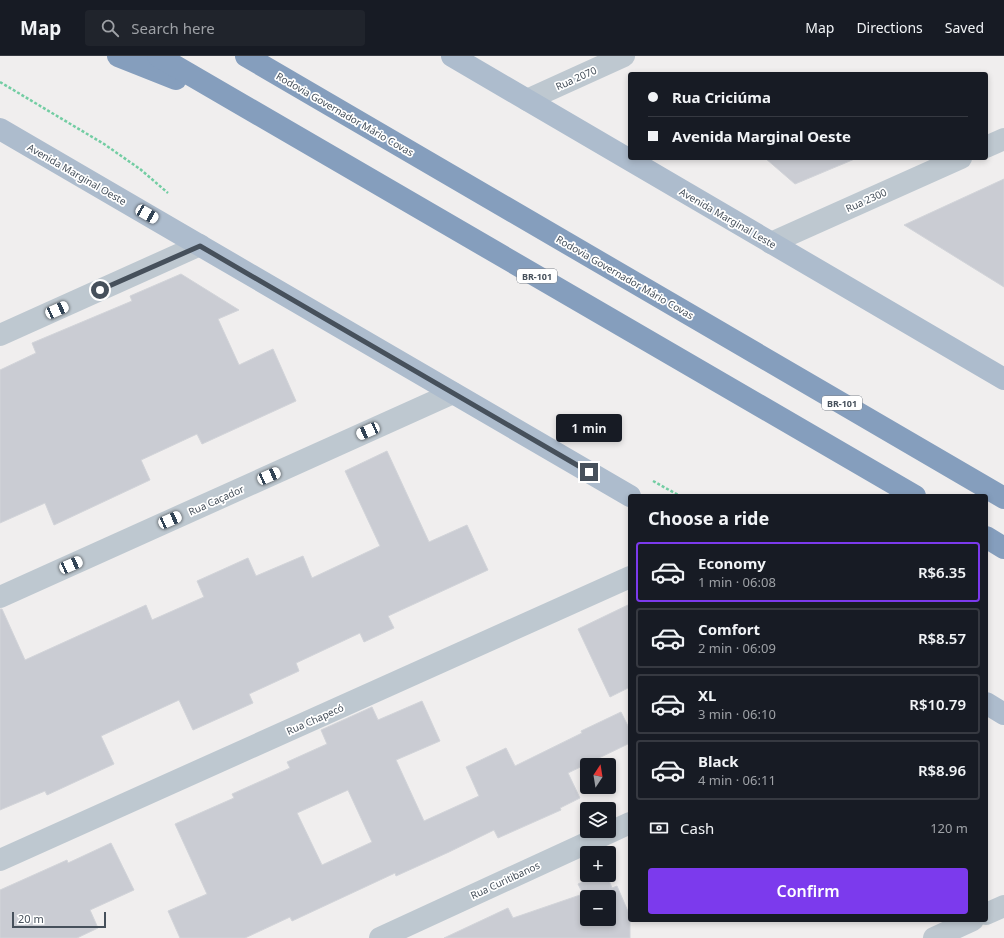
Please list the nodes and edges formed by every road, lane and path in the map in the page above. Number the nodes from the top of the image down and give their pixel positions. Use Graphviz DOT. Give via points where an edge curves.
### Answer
graph roads {
  1 [pos="118,56"];
  2 [pos="158,56"];
  3 [pos="246,56"];
  4 [pos="452,56"];
  5 [pos="624,56"];
  6 [pos="527,100"];
  7 [pos="241,104"];
  8 [pos="0,129"];
  9 [pos="1004,139"];
  10 [pos="988,146"];
  11 [pos="628,159"];
  12 [pos="629,160"];
  13 [pos="957,160"];
  14 [pos="771,243"];
  15 [pos="200,246"];
  16 [pos="0,335"];
  17 [pos="1004,379"];
  18 [pos="453,393"];
  19 [pos="912,494"];
  20 [pos="628,495"];
  21 [pos="1004,498"];
  22 [pos="988,538"];
  23 [pos="1004,548"];
  24 [pos="628,578"];
  25 [pos="0,597"];
  26 [pos="988,704"];
  27 [pos="1004,714"];
  28 [pos="628,824"];
  29 [pos="0,860"];
  30 [pos="1004,906"];
  31 [pos="988,913"];
  32 [pos="969,922"];
  33 [pos="380,938"];
  34 [pos="934,938"];
  1 -- 7 [label="highway"];
  2 -- 7 [label="highway, BR-101"];
  3 -- 21 [label="highway, Rodovia Governador Mário Covas / BR-101"];
  4 -- 6 [label="main road, Avenida Marginal Leste"];
  5 -- 6 [label="street, Rua 2070"];
  6 -- 11 [label="main road, Avenida Marginal Leste"];
  7 -- 19 [label="highway, BR-101"];
  8 -- 15 [label="main road, Avenida Marginal Oeste"];
  9 -- 10 [label="street"];
  12 -- 14 [label="main road, Avenida Marginal Leste"];
  13 -- 14 [label="street, Rua 2300"];
  14 -- 17 [label="main road, Avenida Marginal Leste"];
  15 -- 16 [label="street"];
  15 -- 18 [label="main road, Avenida Marginal Oeste"];
  18 -- 20 [label="main road, Avenida Marginal Oeste"];
  18 -- 25 [label="street, Rua Caçador"];
  22 -- 23 [label="highway"];
  24 -- 29 [label="street, Rua Chapecó"];
  26 -- 27 [label="main road"];
  28 -- 33 [label="street, Rua Curitibanos"];
  30 -- 31 [label="street"];
  32 -- 34 [label="street"];
}
